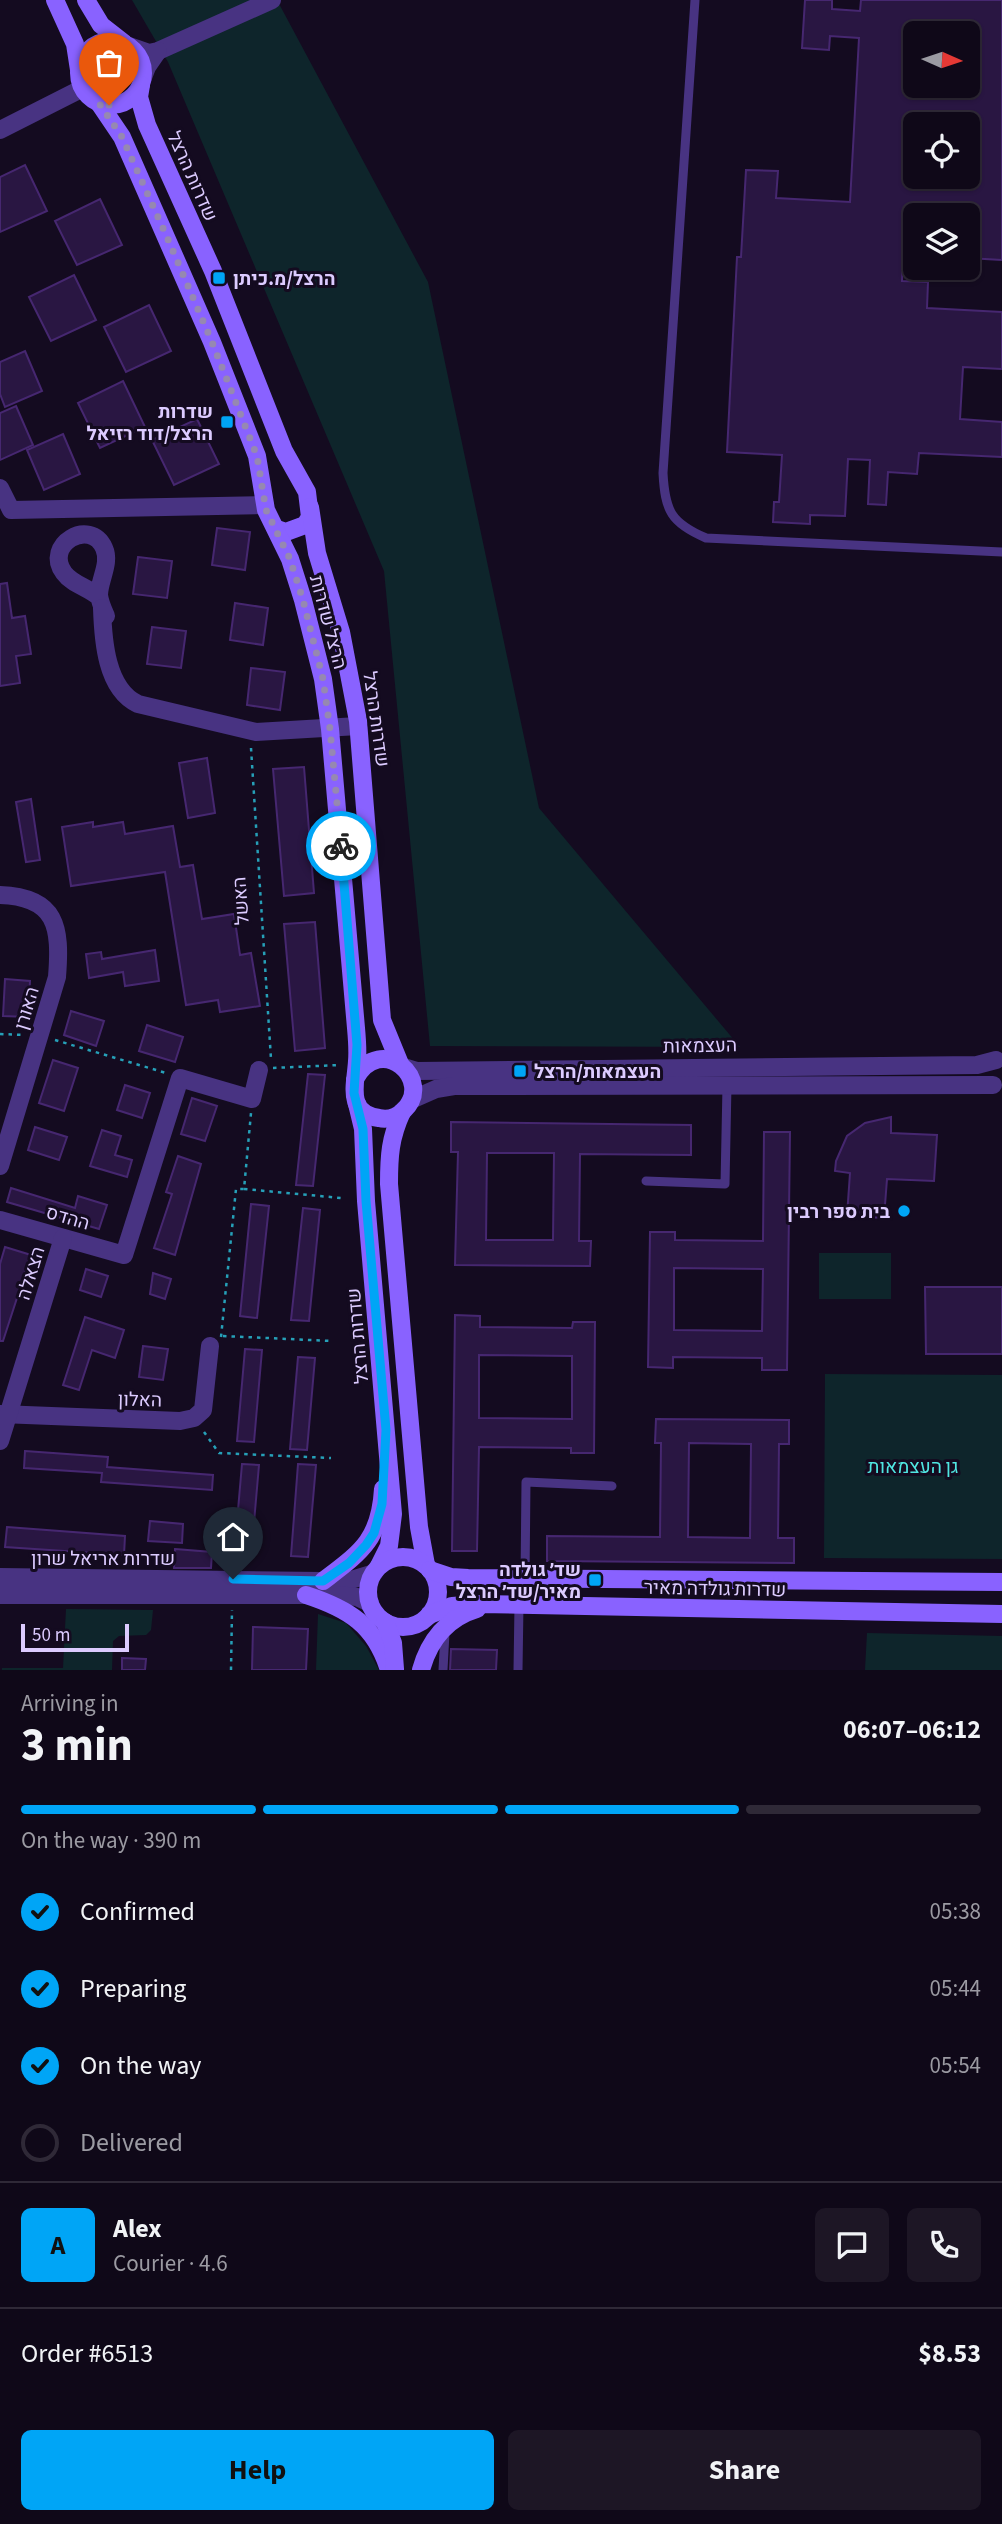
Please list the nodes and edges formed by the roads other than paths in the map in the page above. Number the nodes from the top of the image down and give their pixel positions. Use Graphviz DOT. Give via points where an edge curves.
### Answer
graph roads {
  1 [pos="55,0"];
  2 [pos="86,0"];
  3 [pos="272,0"];
  4 [pos="695,0"];
  5 [pos="127,45"];
  6 [pos="158,51"];
  7 [pos="79,70"];
  8 [pos="142,83"];
  9 [pos="83,88"];
  10 [pos="99,103"];
  11 [pos="0,130"];
  12 [pos="298,476"];
  13 [pos="0,488"];
  14 [pos="264,496"];
  15 [pos="310,507"];
  16 [pos="277,529"];
  17 [pos="1002,552"];
  18 [pos="101,602"];
  19 [pos="358,726"];
  20 [pos="330,729"];
  21 [pos="0,895"];
  22 [pos="999,1057"];
  23 [pos="402,1065"];
  24 [pos="259,1070"];
  25 [pos="356,1071"];
  26 [pos="727,1085"];
  27 [pos="998,1090"];
  28 [pos="356,1100"];
  29 [pos="406,1106"];
  30 [pos="0,1166"];
  31 [pos="646,1181"];
  32 [pos="0,1220"];
  33 [pos="63,1238"];
  34 [pos="216,1341"];
  35 [pos="4,1415"];
  36 [pos="386,1430"];
  37 [pos="0,1441"];
  38 [pos="612,1486"];
  39 [pos="428,1568"];
  40 [pos="376,1569"];
  41 [pos="0,1577"];
  42 [pos="525,1579"];
  43 [pos="323,1581"];
  44 [pos="1002,1582"];
  45 [pos="0,1595"];
  46 [pos="306,1595"];
  47 [pos="370,1603"];
  48 [pos="494,1605"];
  49 [pos="519,1605"];
  50 [pos="1002,1614"];
  51 [pos="427,1617"];
  52 [pos="385,1622"];
  53 [pos="446,1627"];
  54 [pos="389,1670"];
  55 [pos="395,1670"];
  56 [pos="420,1670"];
  57 [pos="443,1670"];
  58 [pos="518,1670"];
  1 -- 7 [label="main road" via="75,44"];
  2 -- 5 [label="main road" via="101,25"];
  3 -- 6 [label="street"];
  4 -- 17 [label="lane" via="663,473 669,509 682,528 706,538"];
  5 -- 6 [label="street" via="149,53"];
  5 -- 7 [label="main road" via="114,41 94,45"];
  5 -- 8 [label="main road" via="141,61"];
  6 -- 8 [label="street"];
  7 -- 9 [label="main road"];
  8 -- 10 [label="main road" via="119,104"];
  8 -- 12 [label="main road, שדרות הרצל" via="139,97 147,125"];
  9 -- 10 [label="main road"];
  9 -- 11 [label="street"];
  10 -- 14 [label="main road" via="122,137 192,294 257,456"];
  12 -- 14 [label="main road" via="282,471 267,479"];
  12 -- 15 [label="main road"];
  13 -- 14 [label="street" via="12,510"];
  14 -- 16 [label="main road"];
  15 -- 16 [label="main road" via="304,525 286,532"];
  15 -- 19 [label="main road, שדרות הרצל" via="317,553 341,632"];
  16 -- 20 [label="main road, הרצל שדרות" via="307,612"];
  18 -- 20 [label="street" via="133,702 250,731"];
  19 -- 20 [label="street"];
  19 -- 23 [label="main road, שדרות הרצל" via="382,1020"];
  20 -- 25 [label="main road"];
  21 -- 30 [label="street, האורן" via="32,899 46,909 55,925 59,951 57,977"];
  22 -- 23 [label="street, העצמאות" via="977,1065 417,1070"];
  22 -- 27 [label="street" via="991,1070"];
  23 -- 25 [label="main road" via="374,1060"];
  23 -- 29 [label="main road" via="413,1083"];
  24 -- 33 [label="street, ההדס" via="252,1099 180,1077 124,1255"];
  25 -- 28 [label="main road"];
  26 -- 27 [label="street, העצמאות"];
  26 -- 29 [label="street, העצמאות" via="454,1086 436,1089"];
  26 -- 31 [label="lane" via="725,1184"];
  28 -- 29 [label="main road" via="376,1118 394,1117"];
  28 -- 36 [label="main road, שדרות הרצל" via="363,1129"];
  29 -- 39 [label="main road" via="393,1133 389,1184 419,1527"];
  32 -- 33 [label="street, ההדס"];
  33 -- 35 [label="street, הצאלה"];
  34 -- 35 [label="street, האלון" via="203,1410 194,1418"];
  35 -- 37 [label="street, הצאלה"];
  36 -- 40 [label="main road, שדרות הרצל" via="393,1530"];
  36 -- 43 [label="main road" via="382,1504 374,1533 358,1555"];
  38 -- 42 [label="lane" via="526,1482"];
  39 -- 40 [label="main road" via="408,1557 388,1560"];
  39 -- 42 [label="main road, שדרות גולדה מאיר" via="459,1577"];
  39 -- 51 [label="main road" via="438,1598"];
  40 -- 43 [label="street, שדרות אריאל שרון" via="351,1580"];
  40 -- 47 [label="main road" via="368,1587"];
  41 -- 43 [label="street, שדרות אריאל שרון"];
  42 -- 44 [label="main road, שדרות גולדה מאיר"];
  45 -- 46 [label="street, שדרות אריאל שרון"];
  46 -- 47 [label="street, שדרות אריאל שרון" via="358,1597"];
  46 -- 54 [label="main road" via="353,1616 375,1639"];
  47 -- 52 [label="main road"];
  48 -- 49 [label="main road, שדרות גולדה מאיר"];
  48 -- 51 [label="main road, שדרות גולדה מאיר" via="452,1606"];
  48 -- 53 [label="main road" via="471,1611"];
  49 -- 50 [label="main road, שדרות גולדה מאיר"];
  49 -- 58 [label="lane"];
  51 -- 52 [label="main road" via="405,1627"];
  51 -- 56 [label="main road"];
  52 -- 55 [label="main road" via="393,1643"];
  53 -- 56 [label="main road"];
  53 -- 57 [label="lane"];
}
